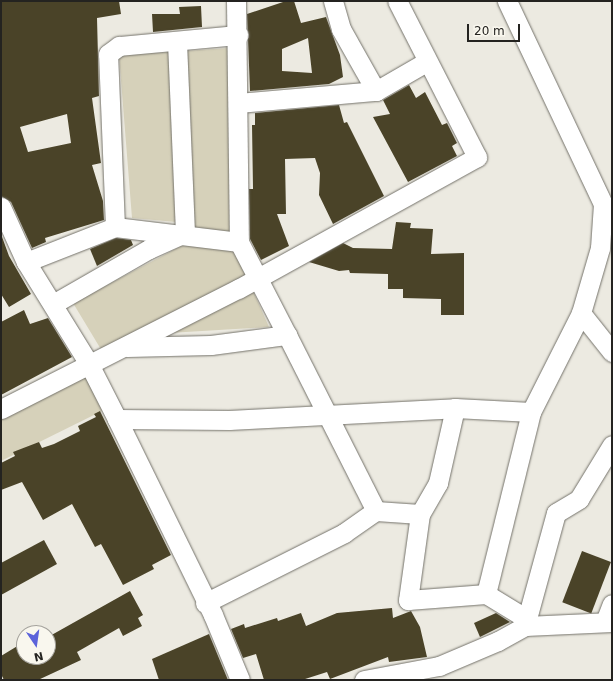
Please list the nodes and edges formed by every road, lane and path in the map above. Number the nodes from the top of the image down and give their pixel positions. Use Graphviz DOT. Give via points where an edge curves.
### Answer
graph roads {
  1 [pos="236,1"];
  2 [pos="333,1"];
  3 [pos="397,1"];
  4 [pos="507,1"];
  5 [pos="238,35"];
  6 [pos="176,41"];
  7 [pos="426,62"];
  8 [pos="376,91"];
  9 [pos="238,103"];
  10 [pos="608,201"];
  11 [pos="1,207"];
  12 [pos="115,227"];
  13 [pos="185,233"];
  14 [pos="8,237"];
  15 [pos="239,242"];
  16 [pos="26,262"];
  17 [pos="255,277"];
  18 [pos="53,304"];
  19 [pos="581,313"];
  20 [pos="287,335"];
  21 [pos="123,347"];
  22 [pos="612,352"];
  23 [pos="89,364"];
  24 [pos="455,408"];
  25 [pos="1,409"];
  26 [pos="531,412"];
  27 [pos="326,413"];
  28 [pos="117,419"];
  29 [pos="612,445"];
  30 [pos="376,511"];
  31 [pos="420,514"];
  32 [pos="486,594"];
  33 [pos="205,603"];
  34 [pos="612,604"];
  35 [pos="608,622"];
  36 [pos="526,623"];
  37 [pos="240,680"];
  38 [pos="364,680"];
  1 -- 5 [label="street"];
  2 -- 8 [label="street" via="341,30"];
  3 -- 7 [label="street"];
  4 -- 10 [label="street"];
  5 -- 6 [label="street"];
  5 -- 9 [label="street"];
  6 -- 12 [label="street" via="119,46 108,54"];
  6 -- 13 [label="street"];
  7 -- 8 [label="street"];
  7 -- 17 [label="street" via="477,157"];
  8 -- 9 [label="street"];
  9 -- 15 [label="street"];
  10 -- 19 [label="street" via="600,248"];
  11 -- 14 [label="street"];
  12 -- 13 [label="street"];
  12 -- 16 [label="street"];
  13 -- 15 [label="street"];
  13 -- 18 [label="street" via="149,249"];
  14 -- 16 [label="street"];
  15 -- 17 [label="street"];
  16 -- 18 [label="street"];
  17 -- 20 [label="street"];
  17 -- 21 [label="street" via="238,289"];
  18 -- 23 [label="street"];
  19 -- 22 [label="street"];
  19 -- 26 [label="street"];
  20 -- 21 [label="street" via="211,345"];
  20 -- 27 [label="street"];
  21 -- 23 [label="street"];
  23 -- 25 [label="street"];
  23 -- 28 [label="street"];
  24 -- 26 [label="street"];
  24 -- 27 [label="street"];
  24 -- 31 [label="street" via="438,482"];
  26 -- 32 [label="street"];
  27 -- 28 [label="street" via="229,420"];
  27 -- 30 [label="street"];
  28 -- 33 [label="street"];
  29 -- 36 [label="street" via="579,500 556,513"];
  30 -- 31 [label="street"];
  30 -- 33 [label="street" via="344,533"];
  31 -- 32 [label="street" via="408,600"];
  32 -- 36 [label="street"];
  33 -- 37 [label="street"];
  34 -- 35 [label="street"];
  35 -- 36 [label="street"];
  36 -- 38 [label="street" via="492,644 439,666"];
}
